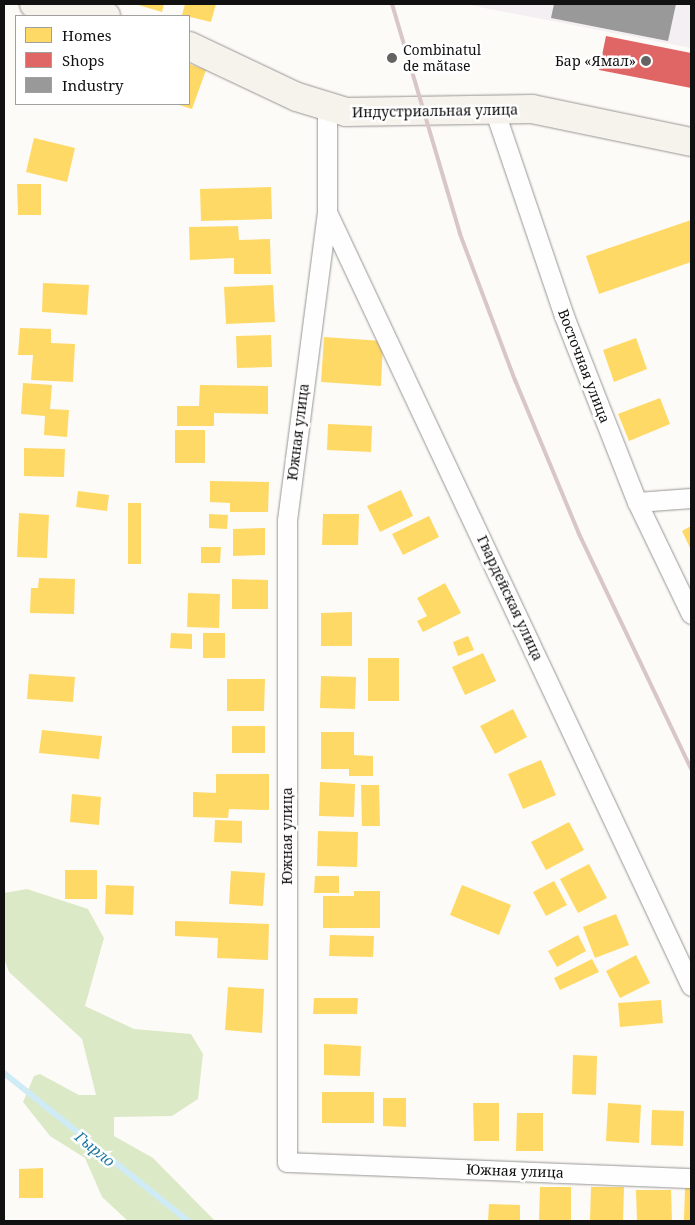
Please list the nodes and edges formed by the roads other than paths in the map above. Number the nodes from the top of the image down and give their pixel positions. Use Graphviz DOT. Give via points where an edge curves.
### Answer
graph roads {
  1 [pos="34,4"];
  2 [pos="100,15"];
  3 [pos="190,46"];
  4 [pos="327,108"];
  5 [pos="495,112"];
  6 [pos="691,142"];
  7 [pos="327,212"];
  8 [pos="691,498"];
  9 [pos="637,502"];
  10 [pos="691,614"];
  11 [pos="691,986"];
  12 [pos="691,1178"];
  1 -- 2 [label="street"];
  3 -- 4 [label="street, Индустриальная улица"];
  4 -- 5 [label="street, Индустриальная улица" via="366,114"];
  4 -- 7 [label="street, Южная улица"];
  5 -- 6 [label="street, Индустриальная улица" via="532,109"];
  5 -- 9 [label="street, Восточная улица" via="564,316"];
  7 -- 11 [label="street, Гвардейская улица"];
  7 -- 12 [label="street, Южная улица" via="286,520 286,1162"];
  8 -- 9 [label="street"];
  9 -- 10 [label="street, Восточная улица"];
}
